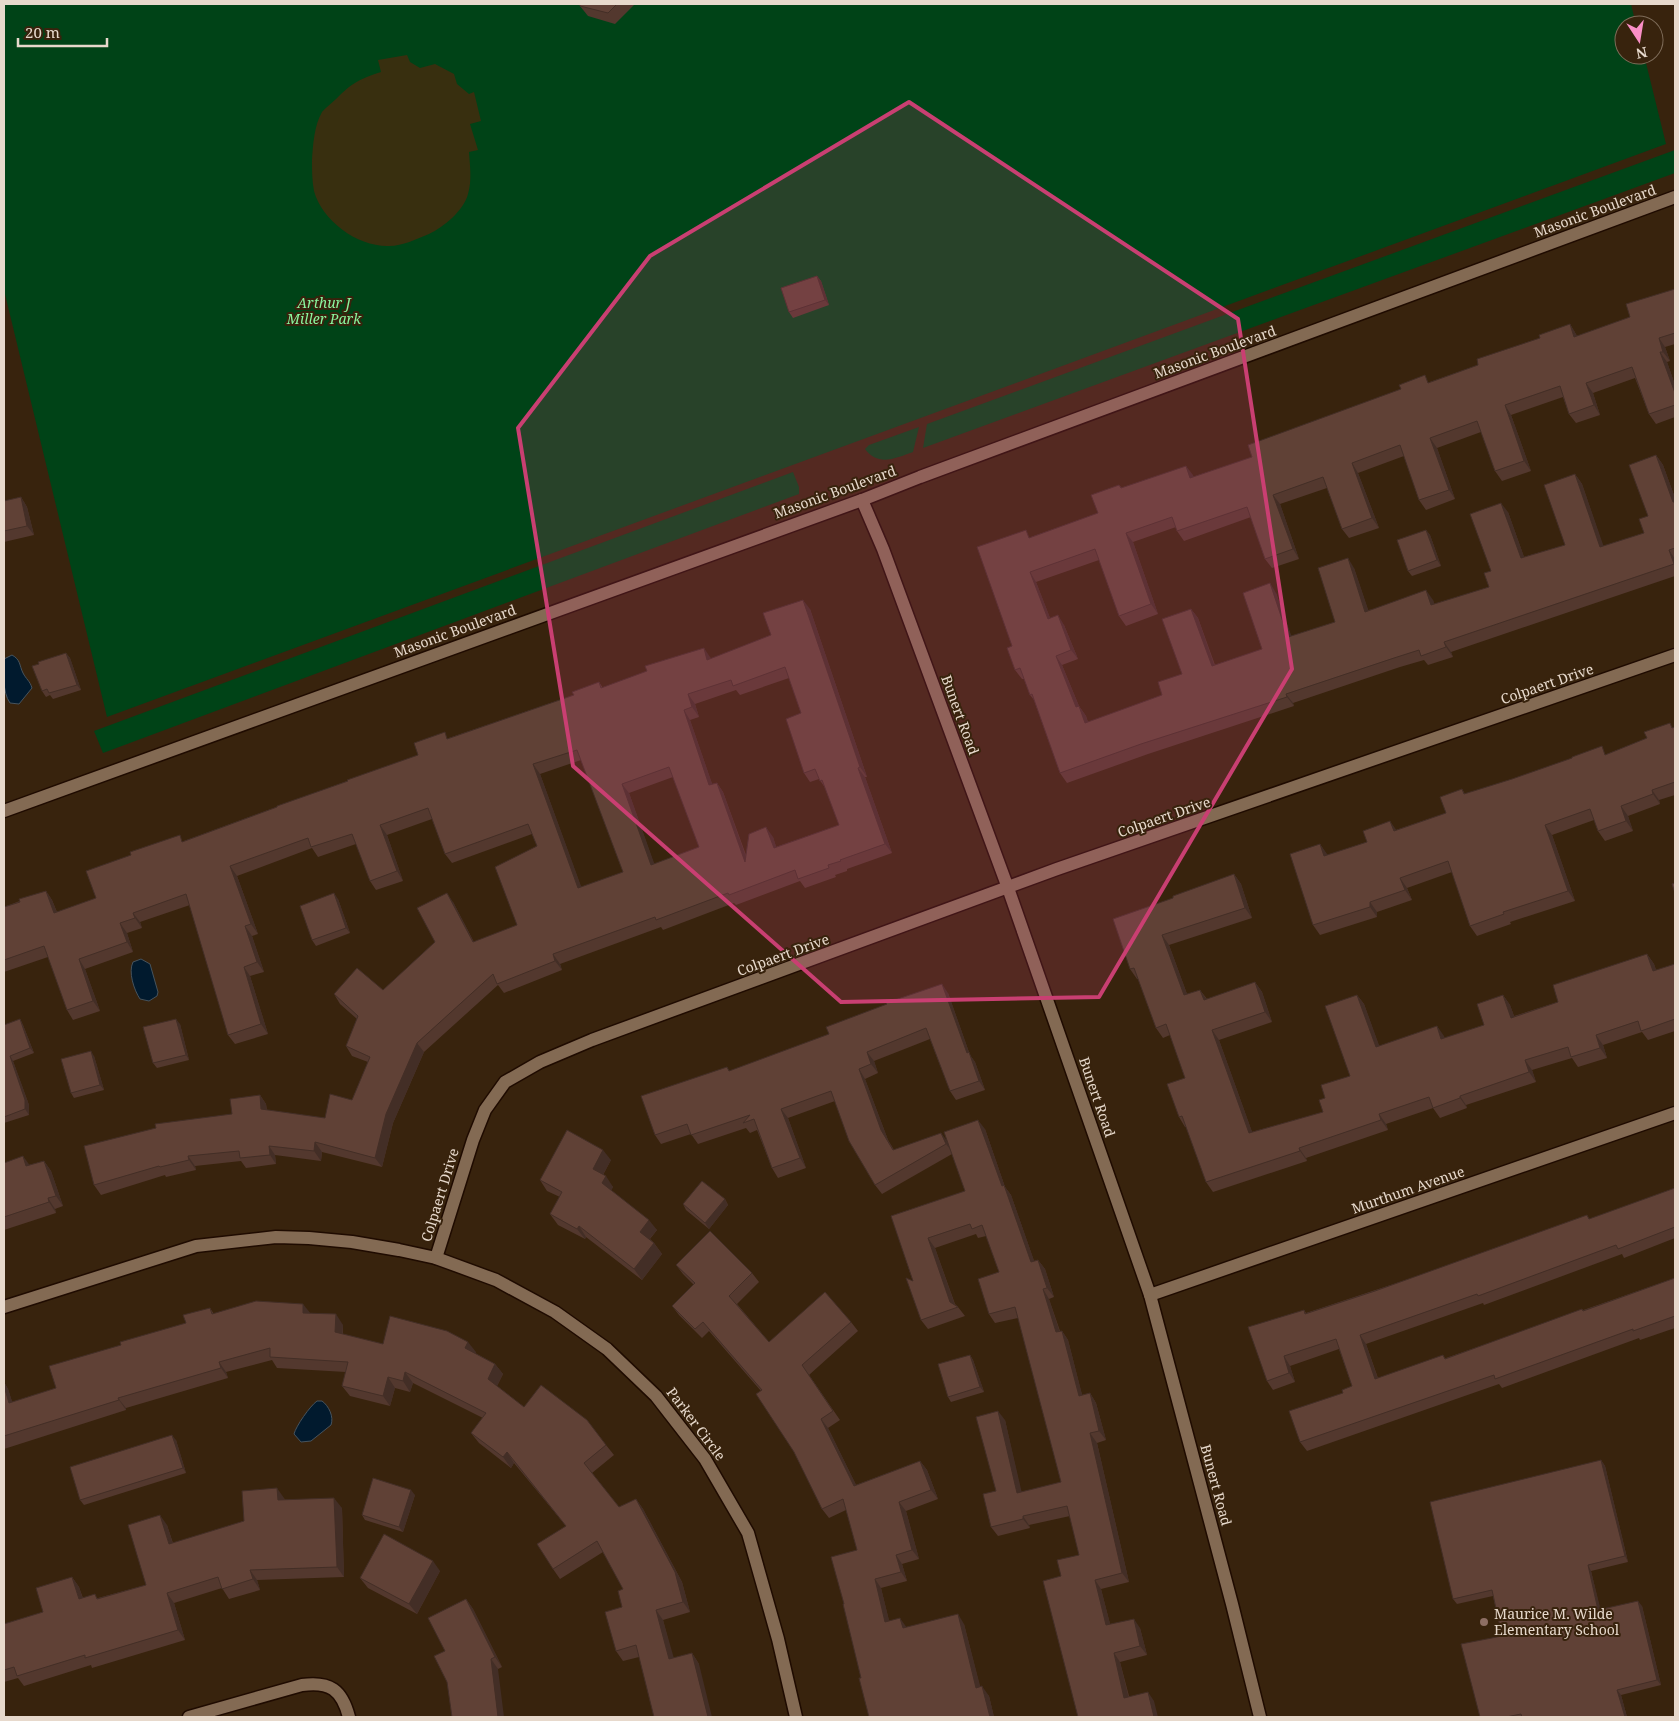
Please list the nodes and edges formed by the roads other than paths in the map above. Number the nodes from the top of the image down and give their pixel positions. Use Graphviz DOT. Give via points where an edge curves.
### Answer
graph roads {
  1 [pos="1675,197"];
  2 [pos="862,500"];
  3 [pos="1675,655"];
  4 [pos="4,811"];
  5 [pos="1008,888"];
  6 [pos="1675,1113"];
  7 [pos="436,1258"];
  8 [pos="1150,1295"];
  9 [pos="4,1307"];
  10 [pos="189,1717"];
  11 [pos="348,1717"];
  12 [pos="796,1717"];
  13 [pos="1260,1717"];
  1 -- 2 [label="street, Masonic Boulevard"];
  2 -- 4 [label="street, Masonic Boulevard"];
  2 -- 5 [label="street, Bunert Road"];
  3 -- 5 [label="street, Colpaert Drive"];
  5 -- 7 [label="street, Colpaert Drive" via="592,1040 540,1062 505,1082 485,1110 473,1140"];
  5 -- 8 [label="street, Bunert Road"];
  6 -- 8 [label="street, Murthum Avenue"];
  7 -- 9 [label="street, Colpaert Drive" via="390,1248 309,1238 276,1237 196,1246"];
  7 -- 12 [label="street, Parker Circle" via="496,1280 555,1312 607,1349 656,1396 705,1459 748,1533"];
  8 -- 13 [label="street, Bunert Road"];
  10 -- 11 [label="street" via="318,1683 342,1697"];
}
